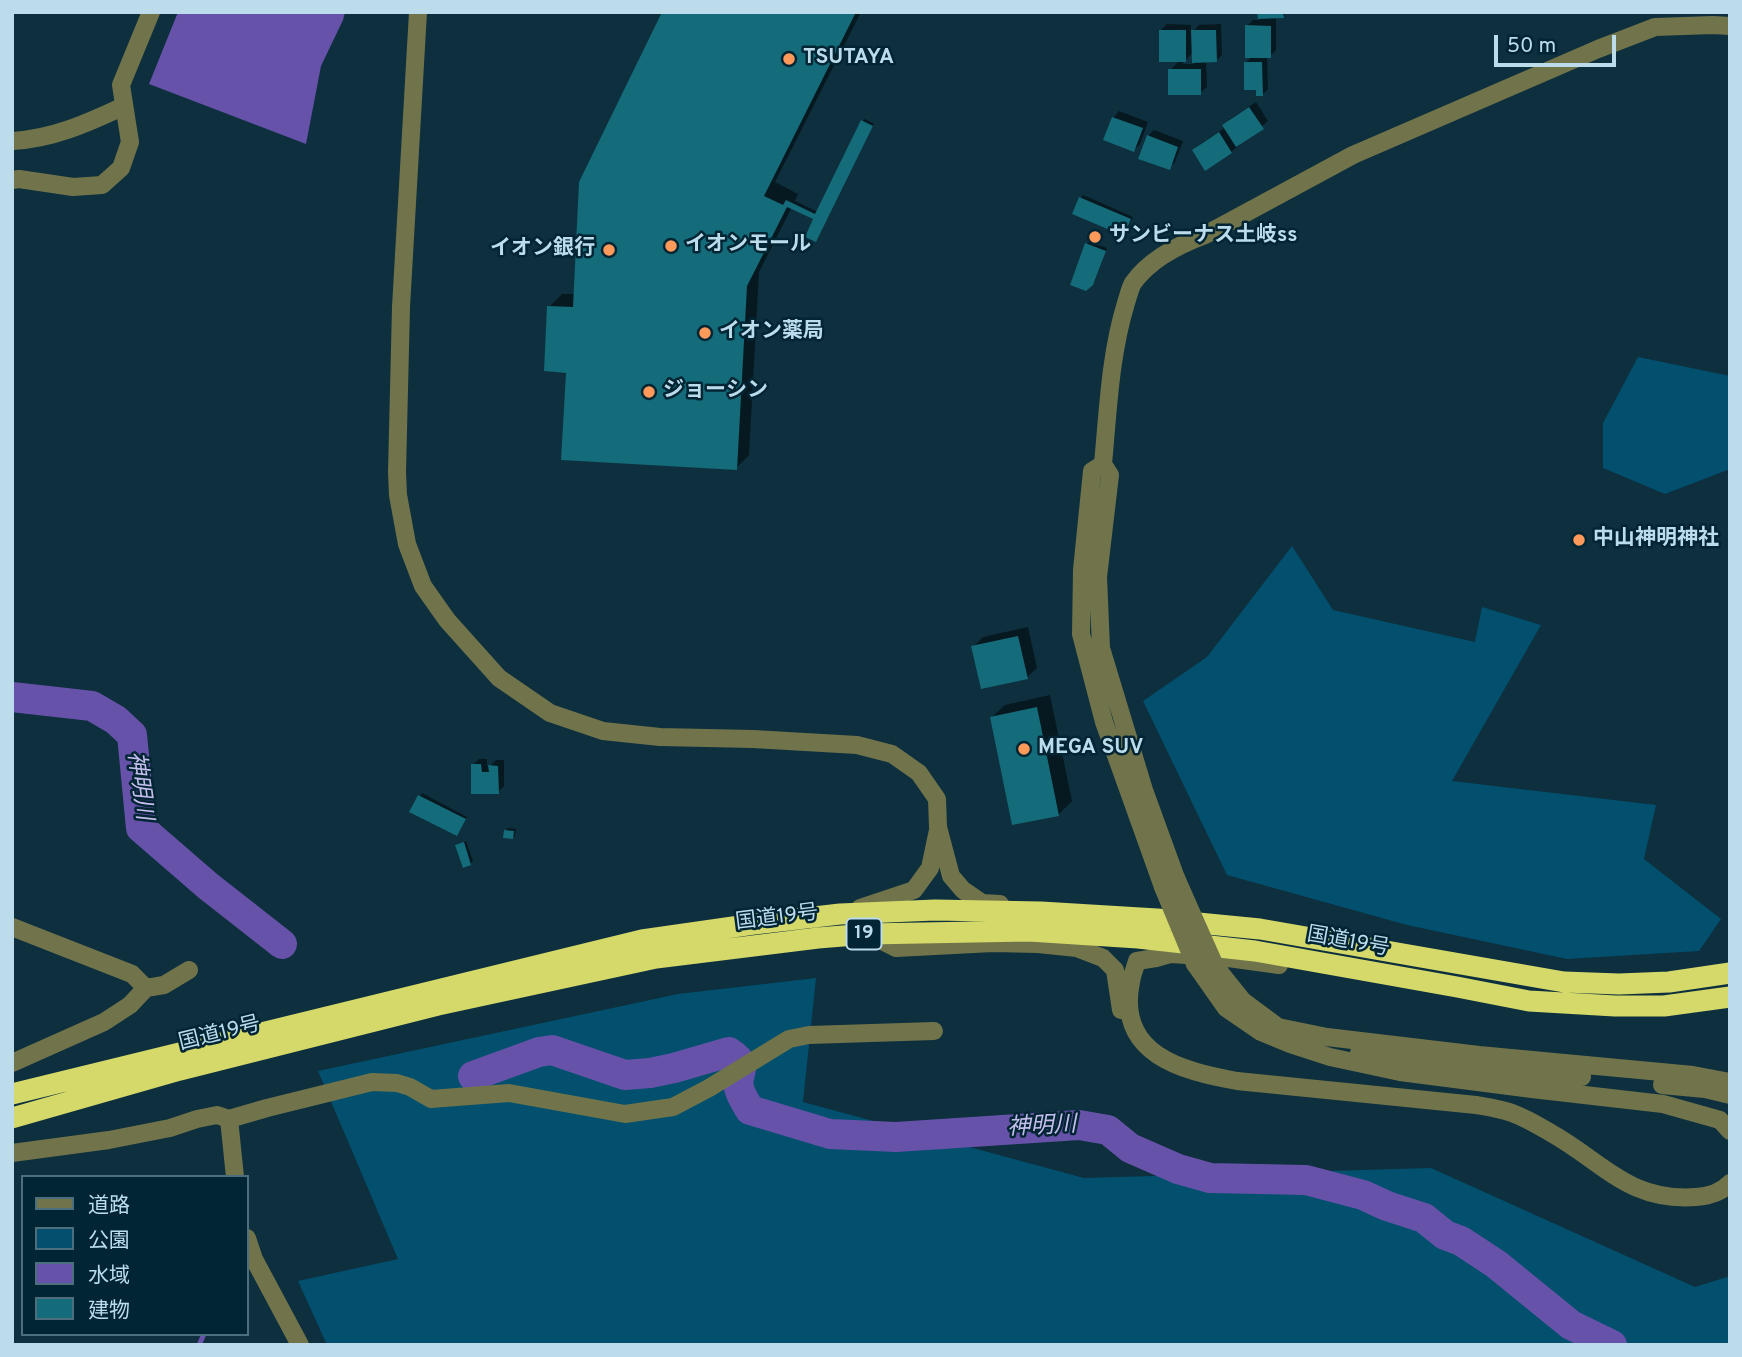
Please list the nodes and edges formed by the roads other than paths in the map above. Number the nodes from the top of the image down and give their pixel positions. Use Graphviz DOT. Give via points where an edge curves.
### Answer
graph roads {
  1 [pos="151,12"];
  2 [pos="418,12"];
  3 [pos="1730,26"];
  4 [pos="124,106"];
  5 [pos="12,141"];
  6 [pos="12,180"];
  7 [pos="938,827"];
  8 [pos="1170,882"];
  9 [pos="840,914"];
  10 [pos="1157,919"];
  11 [pos="12,928"];
  12 [pos="867,934"];
  13 [pos="189,970"];
  14 [pos="1730,973"];
  15 [pos="1457,987"];
  16 [pos="146,988"];
  17 [pos="1730,997"];
  18 [pos="934,1031"];
  19 [pos="1290,1044"];
  20 [pos="12,1063"];
  21 [pos="1730,1082"];
  22 [pos="12,1094"];
  23 [pos="1730,1095"];
  24 [pos="12,1118"];
  25 [pos="229,1119"];
  26 [pos="1730,1131"];
  27 [pos="12,1153"];
  28 [pos="235,1175"];
  29 [pos="1730,1183"];
  30 [pos="1730,1197"];
  31 [pos="248,1241"];
  32 [pos="300,1345"];
  1 -- 4 [label="street" via="121,85"];
  2 -- 7 [label="street" via="401,307 397,472 407,544 423,586 499,678 550,713 603,731 857,745 892,754 919,773 937,799"];
  3 -- 8 [label="street" via="1655,27 1598,49 1353,155 1155,260 1132,284 1110,383 1103,464 1092,471 1081,634 1104,722"];
  4 -- 5 [label="street" via="78,127"];
  4 -- 6 [label="street" via="130,142 121,168 102,185 73,187"];
  7 -- 9 [label="street" via="930,868 914,890"];
  7 -- 10 [label="street" via="951,876 982,903 1142,911"];
  8 -- 19 [label="street, bridge" via="1195,964 1226,1008 1261,1032"];
  8 -- 21 [label="street, bridge" via="1215,966 1243,1001 1278,1027 1327,1037"];
  9 -- 10 [label="highway, 国道19号 / 19" via="948,910"];
  9 -- 22 [label="highway, 国道19号 / 19" via="642,940"];
  10 -- 14 [label="highway, 国道19号 / 19" via="1260,929 1564,982 1669,982"];
  11 -- 16 [label="street" via="132,974"];
  12 -- 15 [label="highway, 国道19号 / 19" via="1029,931 1138,938 1255,951"];
  12 -- 24 [label="highway, 国道19号 / 19" via="656,958 451,1002"];
  12 -- 30 [label="street" via="896,948 993,943 1077,948 1103,958 1115,970 1125,1033 1141,1054 1164,1072 1189,1081 1250,1090 1467,1112 1538,1134 1643,1202 1664,1208 1710,1206"];
  13 -- 16 [label="street" via="164,985"];
  15 -- 17 [label="highway, 国道19号 / 19" via="1529,1001 1615,1006 1664,1006"];
  15 -- 29 [label="street" via="1432,991 1328,972 1170,954 1137,961 1130,983 1130,1019 1152,1054 1189,1071 1237,1081 1476,1105 1511,1113 1554,1134 1626,1183 1667,1197 1710,1196"];
  16 -- 20 [label="street" via="104,1021"];
  18 -- 25 [label="street" via="809,1035 789,1040 673,1107 625,1114 509,1093 431,1099 397,1083 372,1082"];
  19 -- 23 [label="street"];
  19 -- 26 [label="street" via="1400,1072 1663,1104 1720,1119"];
  25 -- 27 [label="street" via="217,1115 109,1140"];
  25 -- 28 [label="street"];
  31 -- 32 [label="street"];
}
